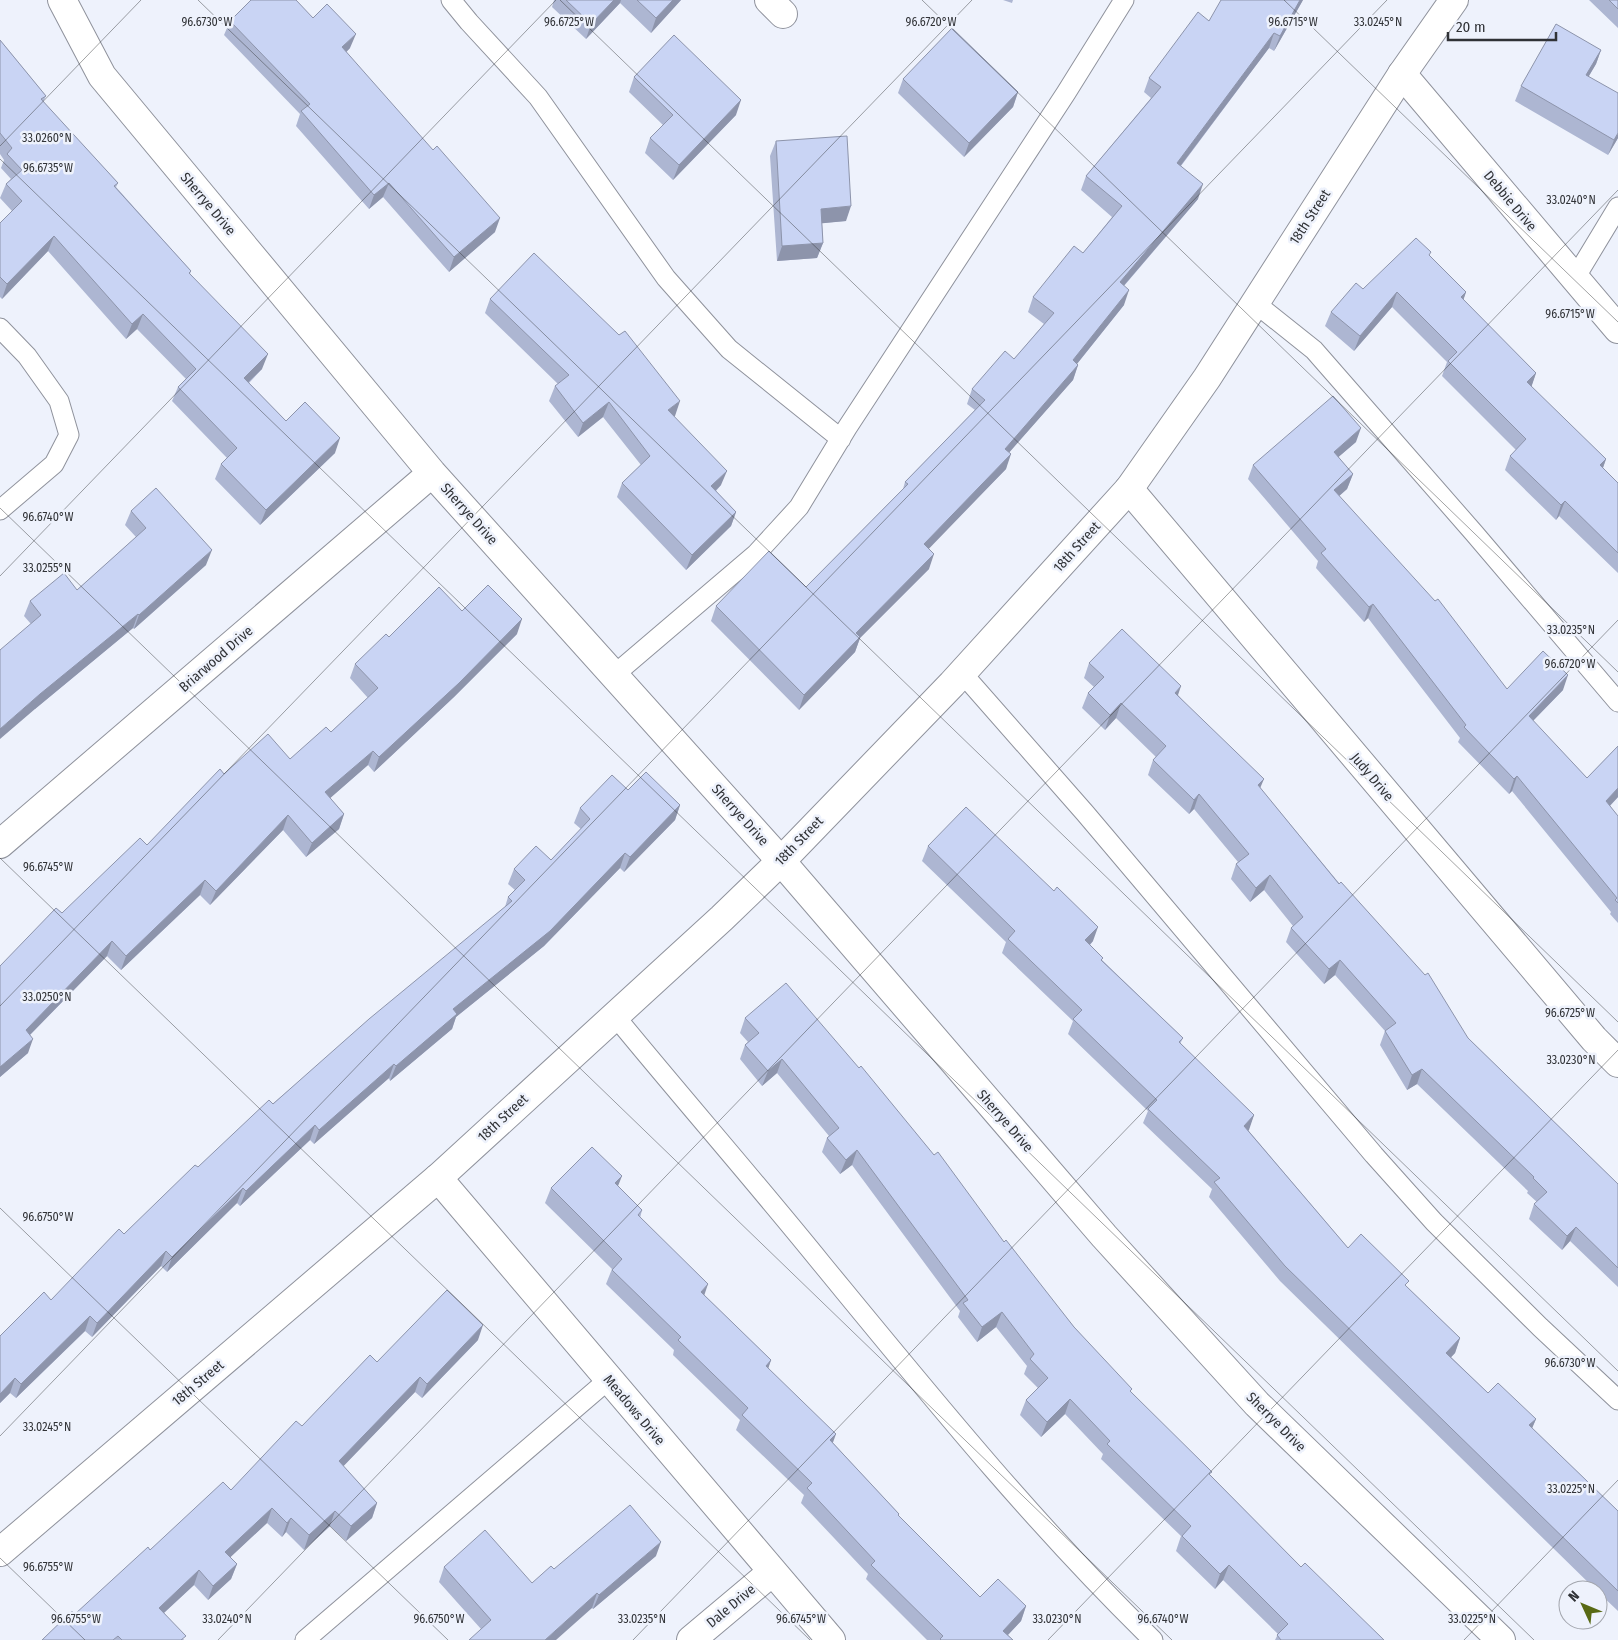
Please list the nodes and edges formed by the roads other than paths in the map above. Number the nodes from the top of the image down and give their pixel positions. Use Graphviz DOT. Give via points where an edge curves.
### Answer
graph roads {
  1 [pos="62,0"];
  2 [pos="451,0"];
  3 [pos="1124,0"];
  4 [pos="1454,0"];
  5 [pos="1402,74"];
  6 [pos="1618,207"];
  7 [pos="1575,278"];
  8 [pos="1255,303"];
  9 [pos="0,328"];
  10 [pos="1618,329"];
  11 [pos="841,439"];
  12 [pos="432,473"];
  13 [pos="1129,489"];
  14 [pos="0,510"];
  15 [pos="962,673"];
  16 [pos="614,675"];
  17 [pos="1618,702"];
  18 [pos="0,844"];
  19 [pos="781,861"];
  20 [pos="615,1016"];
  21 [pos="1618,1063"];
  22 [pos="438,1178"];
  23 [pos="608,1380"];
  24 [pos="1618,1400"];
  25 [pos="0,1552"];
  26 [pos="772,1572"];
  27 [pos="305,1640"];
  28 [pos="691,1640"];
  29 [pos="831,1640"];
  30 [pos="1153,1640"];
  31 [pos="1501,1640"];
  1 -- 12 [label="street, Sherrye Drive" via="102,76"];
  2 -- 11 [label="lane" via="538,98 666,278 729,349"];
  3 -- 11 [label="lane"];
  4 -- 5 [label="street, 18th Street"];
  5 -- 7 [label="street, Debbie Drive"];
  5 -- 8 [label="street, 18th Street"];
  6 -- 7 [label="lane"];
  7 -- 10 [label="street, Debbie Drive"];
  8 -- 13 [label="street, 18th Street"];
  8 -- 17 [label="lane" via="1314,350"];
  9 -- 14 [label="lane" via="27,356 59,401 69,435 54,464"];
  11 -- 16 [label="lane" via="799,507 756,554"];
  12 -- 16 [label="street, Sherrye Drive"];
  12 -- 18 [label="street, Briarwood Drive"];
  13 -- 15 [label="street, 18th Street"];
  13 -- 21 [label="street, Judy Drive" via="1594,1039"];
  15 -- 19 [label="street, 18th Street"];
  15 -- 24 [label="lane" via="1434,1222"];
  16 -- 19 [label="street, Sherrye Drive"];
  19 -- 20 [label="street, 18th Street"];
  19 -- 31 [label="street, Sherrye Drive" via="1104,1236 1257,1404"];
  20 -- 22 [label="street, 18th Street"];
  20 -- 30 [label="lane" via="965,1438"];
  22 -- 23 [label="street, Meadows Drive"];
  22 -- 25 [label="street, 18th Street"];
  23 -- 26 [label="street, Meadows Drive"];
  23 -- 27 [label="lane"];
  26 -- 28 [label="street, Dale Drive"];
  26 -- 29 [label="street, Meadows Drive"];
}
